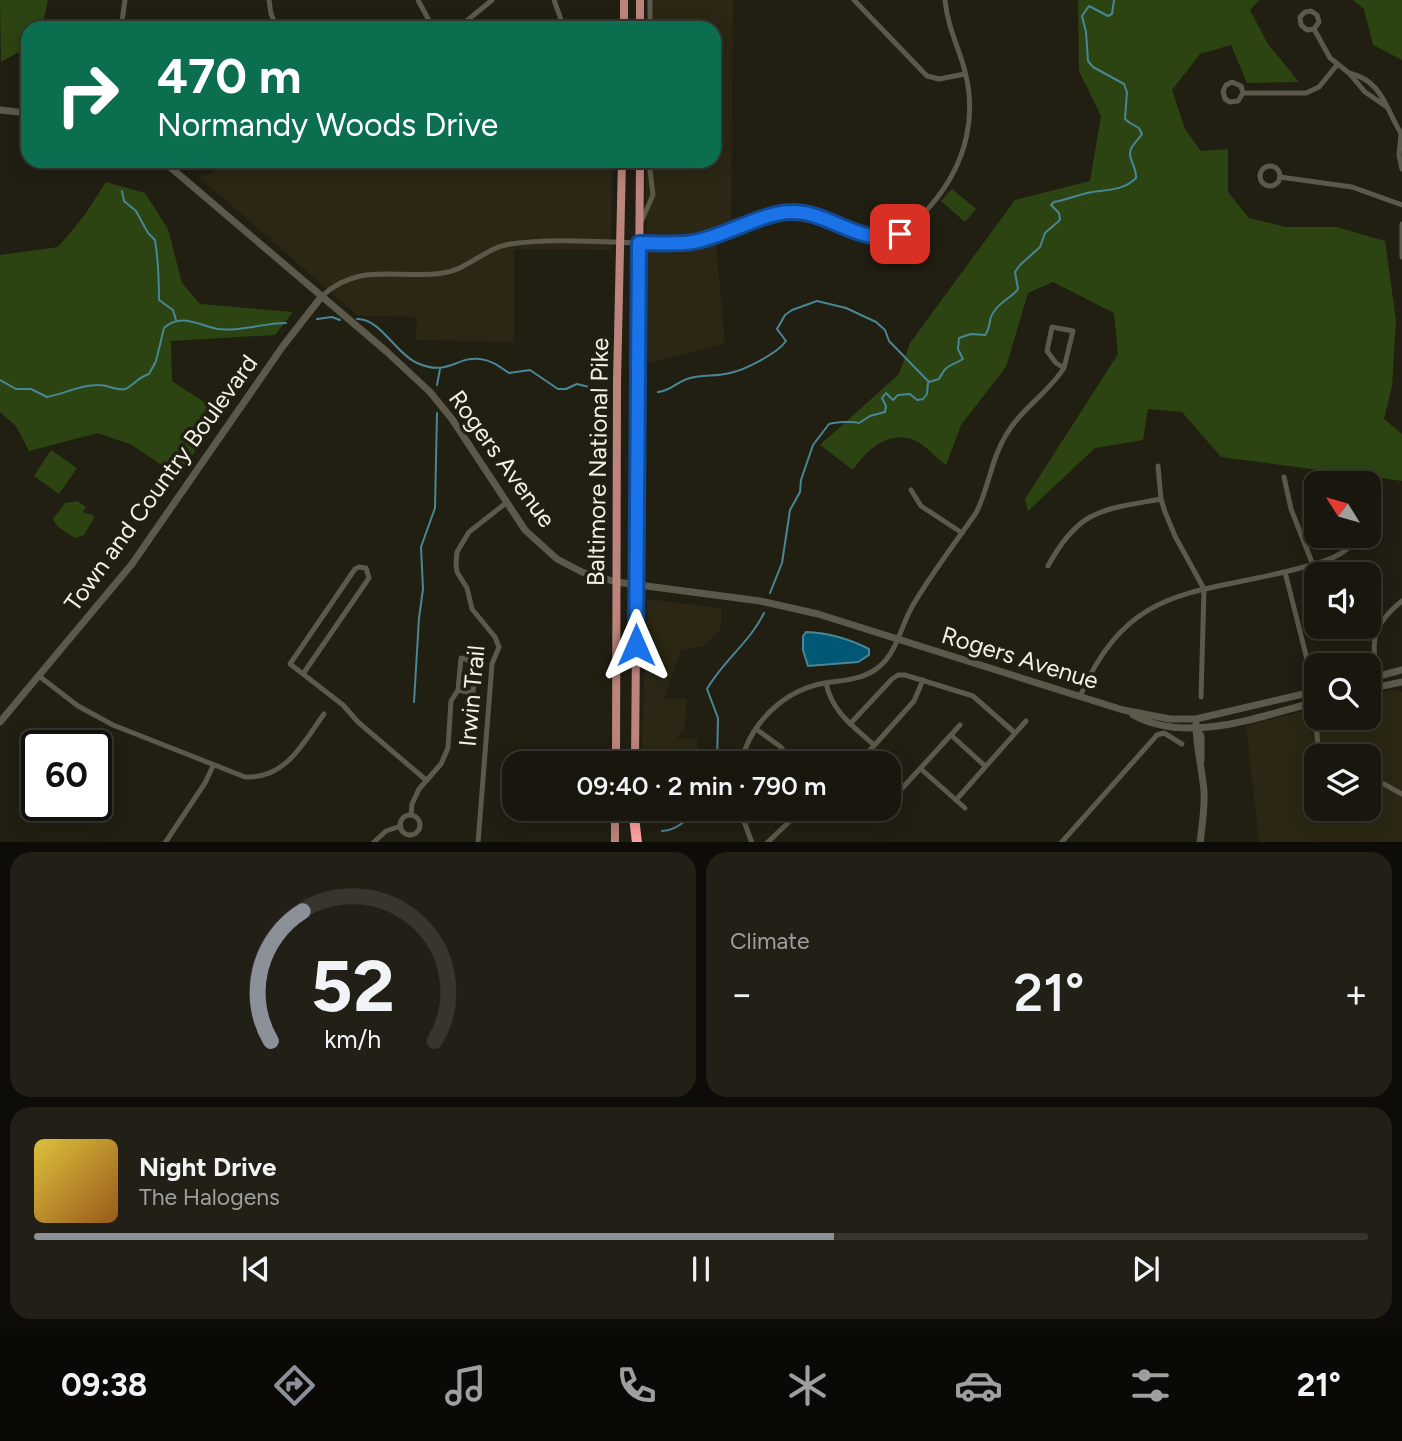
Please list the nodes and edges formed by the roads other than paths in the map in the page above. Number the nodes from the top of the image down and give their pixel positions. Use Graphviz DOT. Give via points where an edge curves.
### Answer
graph roads {
  1 [pos="125,0"];
  2 [pos="269,0"];
  3 [pos="418,0"];
  4 [pos="492,0"];
  5 [pos="554,0"];
  6 [pos="624,0"];
  7 [pos="640,0"];
  8 [pos="650,0"];
  9 [pos="854,0"];
  10 [pos="945,0"];
  11 [pos="122,21"];
  12 [pos="274,21"];
  13 [pos="429,21"];
  14 [pos="466,21"];
  15 [pos="562,21"];
  16 [pos="624,21"];
  17 [pos="640,21"];
  18 [pos="650,21"];
  19 [pos="1314,29"];
  20 [pos="1337,65"];
  21 [pos="1349,73"];
  22 [pos="965,74"];
  23 [pos="1243,93"];
  24 [pos="1387,107"];
  25 [pos="0,110"];
  26 [pos="21,112"];
  27 [pos="1399,122"];
  28 [pos="1401,134"];
  29 [pos="171,168"];
  30 [pos="622,168"];
  31 [pos="640,168"];
  32 [pos="650,168"];
  33 [pos="1402,169"];
  34 [pos="1280,177"];
  35 [pos="1402,205"];
  36 [pos="1402,224"];
  37 [pos="640,225"];
  38 [pos="620,242"];
  39 [pos="639,243"];
  40 [pos="1402,257"];
  41 [pos="322,296"];
  42 [pos="1064,368"];
  43 [pos="1157,466"];
  44 [pos="1284,477"];
  45 [pos="911,490"];
  46 [pos="1161,499"];
  47 [pos="506,503"];
  48 [pos="962,533"];
  49 [pos="1347,548"];
  50 [pos="1312,562"];
  51 [pos="1321,562"];
  52 [pos="1048,566"];
  53 [pos="1304,567"];
  54 [pos="1285,572"];
  55 [pos="616,582"];
  56 [pos="636,586"];
  57 [pos="1205,589"];
  58 [pos="1402,601"];
  59 [pos="898,640"];
  60 [pos="1305,653"];
  61 [pos="1373,653"];
  62 [pos="1402,670"];
  63 [pos="303,674"];
  64 [pos="1381,675"];
  65 [pos="38,676"];
  66 [pos="923,680"];
  67 [pos="1402,682"];
  68 [pos="826,683"];
  69 [pos="1381,687"];
  70 [pos="458,690"];
  71 [pos="1304,695"];
  72 [pos="1080,696"];
  73 [pos="1201,697"];
  74 [pos="1304,705"];
  75 [pos="324,714"];
  76 [pos="1026,721"];
  77 [pos="0,722"];
  78 [pos="1196,723"];
  79 [pos="850,724"];
  80 [pos="960,725"];
  81 [pos="756,729"];
  82 [pos="1016,733"];
  83 [pos="951,735"];
  84 [pos="1181,744"];
  85 [pos="874,745"];
  86 [pos="616,751"];
  87 [pos="635,751"];
  88 [pos="745,751"];
  89 [pos="783,751"];
  90 [pos="869,751"];
  91 [pos="213,765"];
  92 [pos="985,766"];
  93 [pos="921,769"];
  94 [pos="426,780"];
  95 [pos="1381,783"];
  96 [pos="901,790"];
  97 [pos="1402,794"];
  98 [pos="956,800"];
  99 [pos="965,808"];
  100 [pos="411,815"];
  101 [pos="615,821"];
  102 [pos="634,821"];
  103 [pos="745,821"];
  104 [pos="789,821"];
  105 [pos="401,826"];
  106 [pos="413,834"];
  107 [pos="416,841"];
  108 [pos="165,842"];
  109 [pos="373,842"];
  110 [pos="478,842"];
  111 [pos="612,842"];
  112 [pos="635,842"];
  113 [pos="752,842"];
  114 [pos="767,842"];
  115 [pos="1061,842"];
  116 [pos="1200,842"];
  1 -- 11 [label="street"];
  2 -- 12 [label="street"];
  3 -- 13 [label="street"];
  4 -- 14 [label="street"];
  5 -- 15 [label="street"];
  6 -- 16 [label="main road"];
  7 -- 17 [label="main road"];
  8 -- 18 [label="street"];
  9 -- 22 [label="street" via="921,72 939,79"];
  10 -- 22 [label="street"];
  19 -- 20 [label="street" via="1325,53"];
  20 -- 21 [label="street"];
  20 -- 23 [label="street" via="1320,87 1306,93"];
  21 -- 24 [label="street"];
  21 -- 24 [label="street" via="1373,83"];
  22 -- 39 [label="street" via="970,117 959,163 939,196 900,234 864,236 793,212 694,242"];
  24 -- 27 [label="street"];
  25 -- 26 [label="main road"];
  27 -- 28 [label="street"];
  28 -- 33 [label="street"];
  29 -- 41 [label="main road, Rogers Avenue"];
  30 -- 38 [label="main road, Baltimore National Pike"];
  31 -- 37 [label="main road, Baltimore National Pike"];
  32 -- 37 [label="street" via="653,195"];
  34 -- 35 [label="street" via="1352,187"];
  36 -- 40 [label="street"];
  37 -- 39 [label="main road, Baltimore National Pike"];
  38 -- 39 [label="street"];
  38 -- 41 [label="street" via="510,244 447,272 363,275 339,283"];
  38 -- 55 [label="main road, Baltimore National Pike"];
  39 -- 56 [label="main road, Baltimore National Pike"];
  41 -- 47 [label="main road, Rogers Avenue" via="430,392"];
  41 -- 65 [label="main road, Town and Country Boulevard" via="132,564"];
  42 -- 42 [label="street" via="1047,351 1052,327 1073,331"];
  42 -- 48 [label="street" via="1007,433 982,503"];
  43 -- 46 [label="street"];
  44 -- 50 [label="street" via="1290,509"];
  45 -- 48 [label="street" via="921,506"];
  46 -- 52 [label="street" via="1103,510 1082,521 1066,536"];
  46 -- 57 [label="street" via="1175,536"];
  47 -- 55 [label="main road, Rogers Avenue" via="547,551 572,568"];
  47 -- 110 [label="street, Irwin Trail" via="469,532 456,559 472,609 499,647 492,664"];
  48 -- 59 [label="street" via="914,603"];
  49 -- 51 [label="street"];
  53 -- 54 [label="street"];
  54 -- 57 [label="street"];
  54 -- 60 [label="street"];
  55 -- 56 [label="main road, Rogers Avenue"];
  55 -- 86 [label="main road, Baltimore National Pike"];
  56 -- 59 [label="main road, Rogers Avenue" via="776,604"];
  56 -- 87 [label="main road, Baltimore National Pike"];
  57 -- 72 [label="street" via="1165,600 1138,616 1104,651"];
  57 -- 73 [label="street"];
  58 -- 61 [label="street" via="1381,622"];
  59 -- 68 [label="street" via="881,665 866,675"];
  59 -- 72 [label="main road, Rogers Avenue"];
  62 -- 64 [label="main road"];
  63 -- 63 [label="street" via="369,578 366,568 355,569 290,664"];
  63 -- 94 [label="street"];
  65 -- 77 [label="main road, Town and Country Boulevard"];
  65 -- 91 [label="street" via="102,720"];
  66 -- 79 [label="street" via="894,677"];
  66 -- 82 [label="street" via="973,696"];
  66 -- 85 [label="street" via="914,701"];
  67 -- 69 [label="main road"];
  68 -- 79 [label="street" via="832,702"];
  68 -- 81 [label="street" via="791,694"];
  70 -- 70 [label="street" via="460,669 461,658 475,667 473,692"];
  70 -- 94 [label="street" via="451,701 448,748"];
  71 -- 78 [label="main road"];
  72 -- 78 [label="main road, Rogers Avenue" via="1161,726"];
  74 -- 78 [label="main road" via="1241,721"];
  75 -- 91 [label="street" via="277,771 245,778"];
  76 -- 82 [label="street"];
  78 -- 116 [label="main road" via="1204,795"];
  79 -- 85 [label="street"];
  80 -- 83 [label="street"];
  81 -- 88 [label="street"];
  81 -- 89 [label="street"];
  82 -- 92 [label="street"];
  83 -- 92 [label="street"];
  83 -- 93 [label="street"];
  84 -- 115 [label="street" via="1164,733 1154,738"];
  85 -- 90 [label="street"];
  91 -- 108 [label="street"];
  92 -- 98 [label="street"];
  93 -- 96 [label="street"];
  93 -- 98 [label="street"];
  94 -- 100 [label="street"];
  95 -- 97 [label="street"];
  98 -- 99 [label="street"];
  100 -- 105 [label="street"];
  100 -- 106 [label="street" via="420,823"];
  101 -- 111 [label="main road"];
  102 -- 112 [label="highway"];
  103 -- 113 [label="street"];
  104 -- 114 [label="street"];
  105 -- 106 [label="street"];
  105 -- 109 [label="street"];
  106 -- 107 [label="street"];
}
